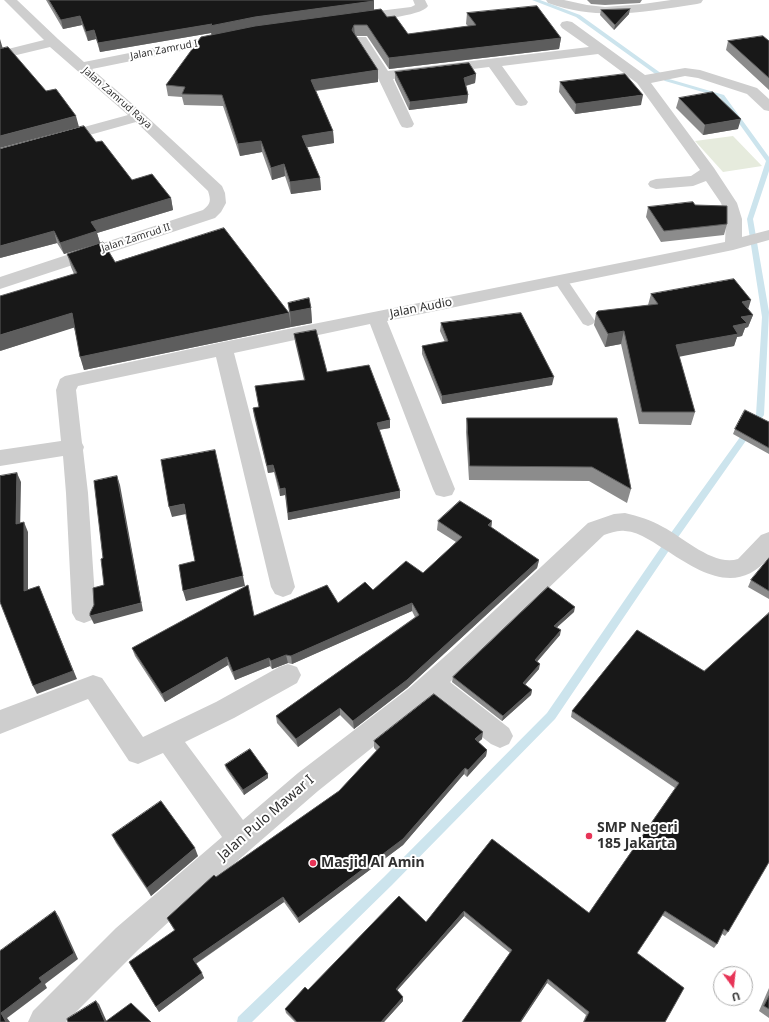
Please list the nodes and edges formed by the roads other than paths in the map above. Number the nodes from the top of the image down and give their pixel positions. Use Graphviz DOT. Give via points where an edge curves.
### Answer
graph roads {
  1 [pos="10,0"];
  2 [pos="552,0"];
  3 [pos="697,0"];
  4 [pos="416,5"];
  5 [pos="340,20"];
  6 [pos="567,25"];
  7 [pos="241,34"];
  8 [pos="361,40"];
  9 [pos="53,42"];
  10 [pos="598,50"];
  11 [pos="0,55"];
  12 [pos="492,62"];
  13 [pos="81,67"];
  14 [pos="384,76"];
  15 [pos="650,79"];
  16 [pos="521,102"];
  17 [pos="769,107"];
  18 [pos="139,117"];
  19 [pos="408,124"];
  20 [pos="0,155"];
  21 [pos="708,171"];
  22 [pos="656,184"];
  23 [pos="219,199"];
  24 [pos="769,235"];
  25 [pos="739,243"];
  26 [pos="561,281"];
  27 [pos="0,283"];
  28 [pos="376,317"];
  29 [pos="588,321"];
  30 [pos="223,348"];
  31 [pos="74,447"];
  32 [pos="0,458"];
  33 [pos="444,489"];
  34 [pos="769,541"];
  35 [pos="283,587"];
  36 [pos="84,613"];
  37 [pos="288,675"];
  38 [pos="432,683"];
  39 [pos="0,722"];
  40 [pos="500,736"];
  41 [pos="167,738"];
  42 [pos="241,840"];
  43 [pos="44,1022"];
  1 -- 9 [label="street, Jalan Zamrud Raya"];
  2 -- 3 [label="street" via="598,11"];
  4 -- 5 [label="street"];
  6 -- 10 [label="street"];
  7 -- 13 [label="street, Jalan Zamrud I"];
  8 -- 14 [label="street"];
  9 -- 11 [label="street"];
  9 -- 13 [label="street, Jalan Zamrud Raya"];
  10 -- 12 [label="street"];
  10 -- 15 [label="street"];
  12 -- 14 [label="street"];
  12 -- 16 [label="street"];
  13 -- 18 [label="street, Jalan Zamrud Raya"];
  14 -- 19 [label="street"];
  15 -- 17 [label="street" via="685,72 706,76 752,91"];
  15 -- 21 [label="street"];
  18 -- 20 [label="street"];
  18 -- 23 [label="street, Jalan Zamrud Raya" via="216,189"];
  21 -- 22 [label="street" via="693,181"];
  21 -- 25 [label="street" via="729,203"];
  23 -- 27 [label="street, Jalan Zamrud II" via="217,208 209,214"];
  24 -- 25 [label="street, Jalan Audio"];
  25 -- 26 [label="street, Jalan Audio"];
  26 -- 28 [label="street, Jalan Audio"];
  26 -- 29 [label="lane"];
  28 -- 30 [label="street, Jalan Audio"];
  28 -- 33 [label="street"];
  30 -- 31 [label="street, Jalan Audio" via="67,384"];
  30 -- 35 [label="street"];
  31 -- 32 [label="street"];
  31 -- 36 [label="street"];
  34 -- 38 [label="street, Jalan Pulo Mawar I" via="747,565 736,570 724,570 647,528 624,522 596,529"];
  37 -- 41 [label="street" via="226,710"];
  38 -- 40 [label="street"];
  38 -- 42 [label="street, Jalan Pulo Mawar I" via="308,782"];
  39 -- 41 [label="street" via="94,686 138,752"];
  41 -- 42 [label="street"];
  42 -- 43 [label="street, Jalan Pulo Mawar I" via="127,939"];
}
